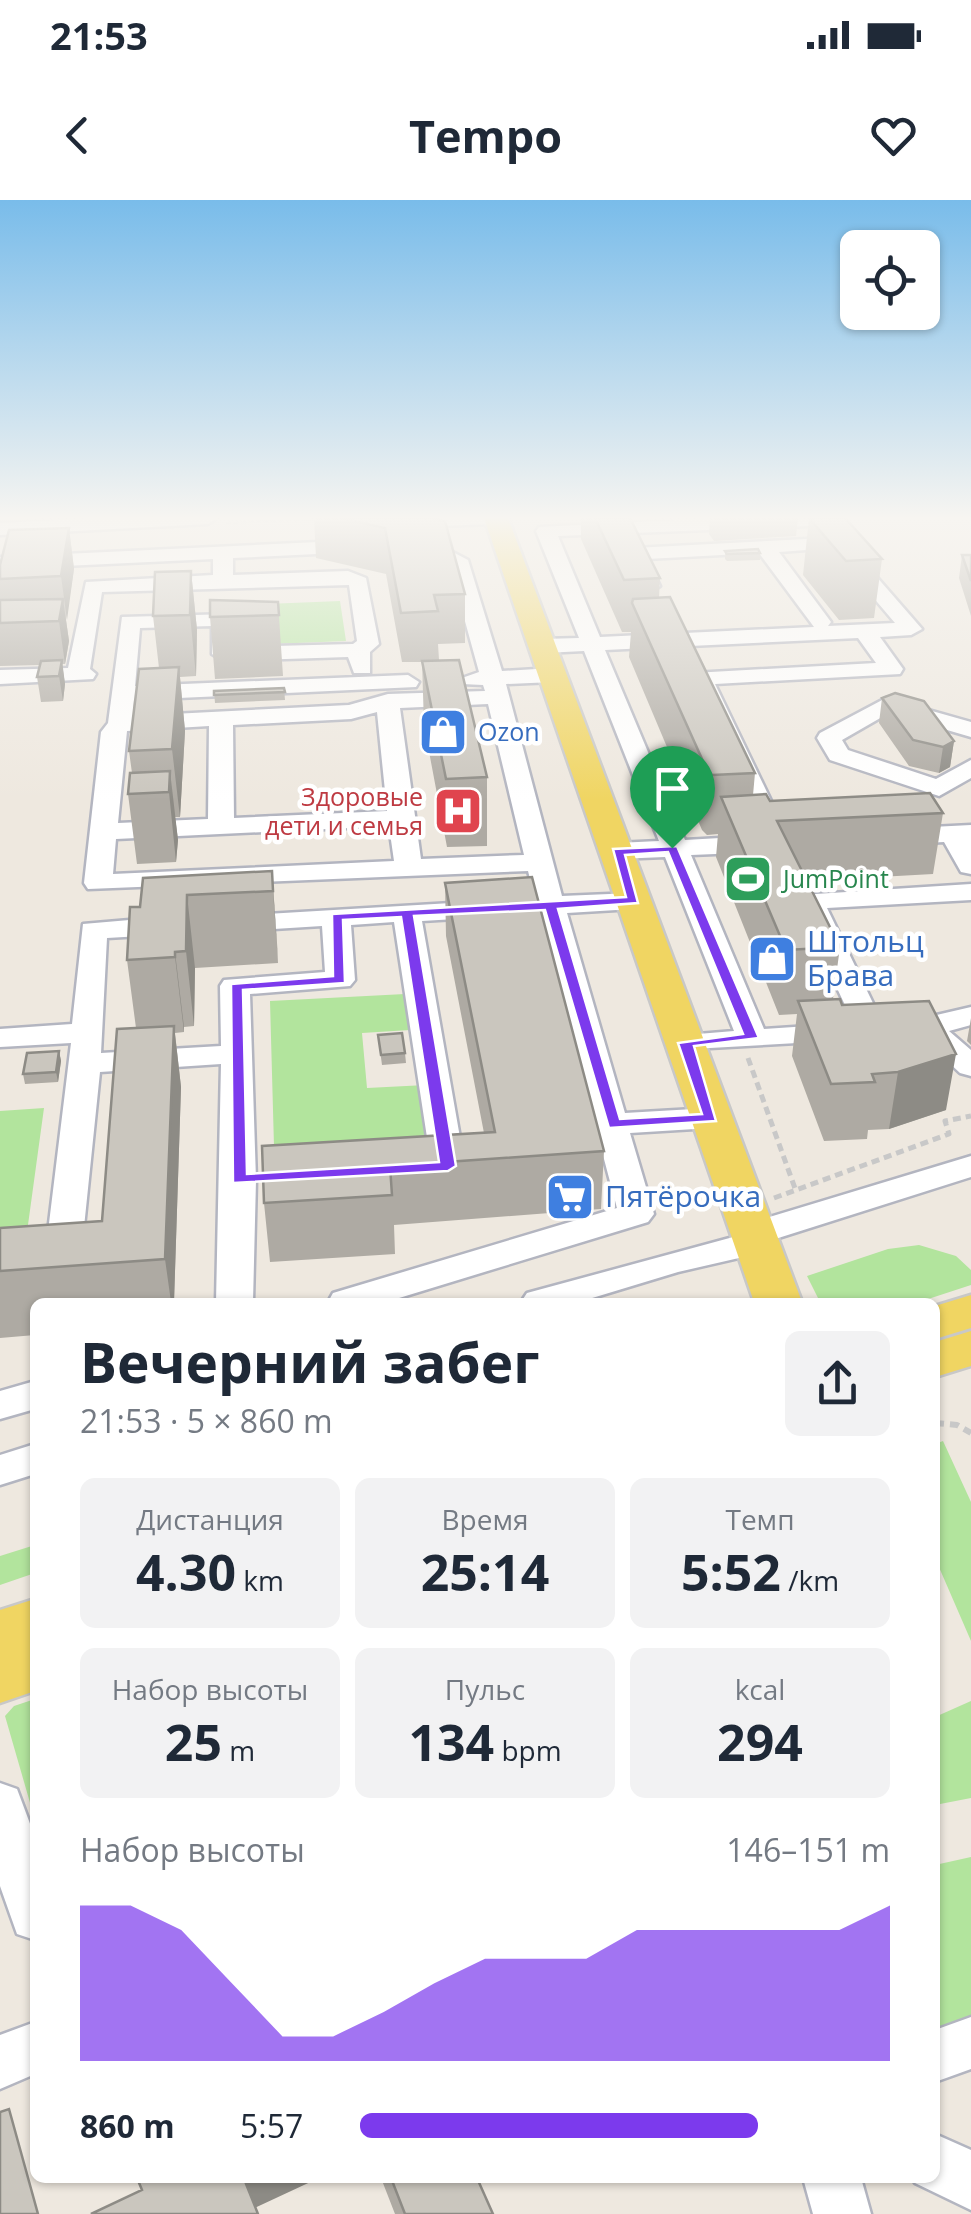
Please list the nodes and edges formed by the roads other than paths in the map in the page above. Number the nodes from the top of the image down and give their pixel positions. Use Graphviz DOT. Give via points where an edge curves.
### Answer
graph roads {
  1 [pos="83,612"];
  2 [pos="130,612"];
  3 [pos="363,612"];
  4 [pos="473,612"];
  5 [pos="529,612"];
  6 [pos="580,612"];
  7 [pos="663,612"];
  8 [pos="813,612"];
  9 [pos="897,612"];
  10 [pos="129,625"];
  11 [pos="77,629"];
  12 [pos="868,634"];
  13 [pos="674,635"];
  14 [pos="593,644"];
  15 [pos="358,650"];
  16 [pos="548,660"];
  17 [pos="78,674"];
  18 [pos="0,677"];
  19 [pos="124,683"];
  20 [pos="365,684"];
  21 [pos="496,688"];
  22 [pos="388,701"];
  23 [pos="221,719"];
  24 [pos="120,724"];
  25 [pos="971,730"];
  26 [pos="971,767"];
  27 [pos="939,788"];
  28 [pos="401,818"];
  29 [pos="221,826"];
  30 [pos="104,832"];
  31 [pos="965,833"];
  32 [pos="862,839"];
  33 [pos="672,848"];
  34 [pos="617,851"];
  35 [pos="539,862"];
  36 [pos="971,866"];
  37 [pos="409,868"];
  38 [pos="98,883"];
  39 [pos="971,892"];
  40 [pos="633,900"];
  41 [pos="550,906"];
  42 [pos="407,912"];
  43 [pos="336,917"];
  44 [pos="93,930"];
  45 [pos="971,1016"];
  46 [pos="926,1027"];
  47 [pos="871,1030"];
  48 [pos="0,1038"];
  49 [pos="752,1038"];
  50 [pos="685,1043"];
  51 [pos="85,1048"];
  52 [pos="237,1054"];
  53 [pos="971,1066"];
  54 [pos="711,1118"];
  55 [pos="614,1124"];
  56 [pos="971,1166"];
  57 [pos="410,1169"];
  58 [pos="277,1177"];
  59 [pos="239,1180"];
  60 [pos="754,1238"];
  61 [pos="0,1272"];
  62 [pos="235,1298"];
  63 [pos="359,1298"];
  64 [pos="553,1298"];
  65 [pos="776,1298"];
  66 [pos="971,1311"];
  67 [pos="940,1321"];
  68 [pos="971,1348"];
  69 [pos="940,1358"];
  70 [pos="30,1396"];
  71 [pos="0,1405"];
  72 [pos="30,1461"];
  73 [pos="0,1470"];
  74 [pos="30,1624"];
  75 [pos="0,1633"];
  76 [pos="30,1669"];
  77 [pos="0,1679"];
  78 [pos="0,1804"];
  79 [pos="30,1901"];
  80 [pos="971,2044"];
  81 [pos="30,2050"];
  82 [pos="940,2054"];
  83 [pos="0,2062"];
  84 [pos="940,2166"];
  85 [pos="971,2181"];
  86 [pos="833,2183"];
  87 [pos="842,2214"];
  1 -- 11 [label="street"];
  2 -- 10 [label="street"];
  3 -- 15 [label="street" via="368,644"];
  4 -- 21 [label="street"];
  5 -- 16 [label="main road"];
  6 -- 14 [label="street"];
  7 -- 13 [label="street"];
  8 -- 13 [label="street" via="820,622"];
  9 -- 12 [label="street" via="911,629"];
  10 -- 11 [label="street"];
  10 -- 15 [label="street" via="223,618 223,654"];
  10 -- 19 [label="street"];
  11 -- 17 [label="street"];
  12 -- 13 [label="street"];
  12 -- 33 [label="street" via="892,668 701,678 780,843"];
  13 -- 14 [label="street"];
  14 -- 16 [label="street"];
  14 -- 33 [label="street"];
  15 -- 20 [label="street"];
  16 -- 21 [label="street"];
  16 -- 34 [label="main road"];
  17 -- 18 [label="street"];
  17 -- 19 [label="street"];
  19 -- 20 [label="street"];
  19 -- 24 [label="street"];
  20 -- 21 [label="street"];
  21 -- 22 [label="street"];
  21 -- 35 [label="street"];
  22 -- 23 [label="street" via="351,712"];
  22 -- 28 [label="street"];
  23 -- 24 [label="street"];
  23 -- 29 [label="street"];
  24 -- 30 [label="street"];
  25 -- 27 [label="street" via="886,706 829,738 839,755"];
  26 -- 27 [label="street"];
  27 -- 31 [label="street" via="937,798"];
  28 -- 29 [label="street"];
  28 -- 37 [label="street"];
  29 -- 30 [label="street"];
  30 -- 38 [label="street"];
  31 -- 32 [label="street"];
  31 -- 36 [label="street"];
  33 -- 34 [label="street"];
  33 -- 49 [label="street"];
  34 -- 40 [label="main road"];
  35 -- 37 [label="street"];
  35 -- 41 [label="street"];
  37 -- 38 [label="street"];
  38 -- 44 [label="street"];
  39 -- 47 [label="street" via="810,901"];
  40 -- 41 [label="street"];
  40 -- 50 [label="main road"];
  41 -- 42 [label="street"];
  41 -- 55 [label="street"];
  42 -- 43 [label="street"];
  42 -- 57 [label="street" via="448,1166"];
  43 -- 44 [label="street"];
  43 -- 52 [label="street" via="340,980 236,986"];
  44 -- 51 [label="street"];
  45 -- 46 [label="street"];
  46 -- 47 [label="street"];
  46 -- 53 [label="street"];
  47 -- 49 [label="street"];
  48 -- 51 [label="street"];
  49 -- 50 [label="street"];
  50 -- 54 [label="main road"];
  51 -- 52 [label="street"];
  51 -- 61 [label="street" via="62,1266"];
  52 -- 59 [label="street"];
  54 -- 55 [label="street"];
  54 -- 60 [label="main road"];
  55 -- 63 [label="street" via="636,1214"];
  56 -- 60 [label="street"];
  58 -- 59 [label="street"];
  59 -- 62 [label="street"];
  60 -- 64 [label="street"];
  60 -- 65 [label="main road"];
  66 -- 67 [label="main road"];
  68 -- 69 [label="main road"];
  70 -- 71 [label="street"];
  72 -- 73 [label="street"];
  74 -- 75 [label="main road"];
  76 -- 77 [label="main road"];
  78 -- 79 [label="street"];
  80 -- 82 [label="street"];
  81 -- 83 [label="street"];
  84 -- 85 [label="street"];
  86 -- 87 [label="street"];
}
